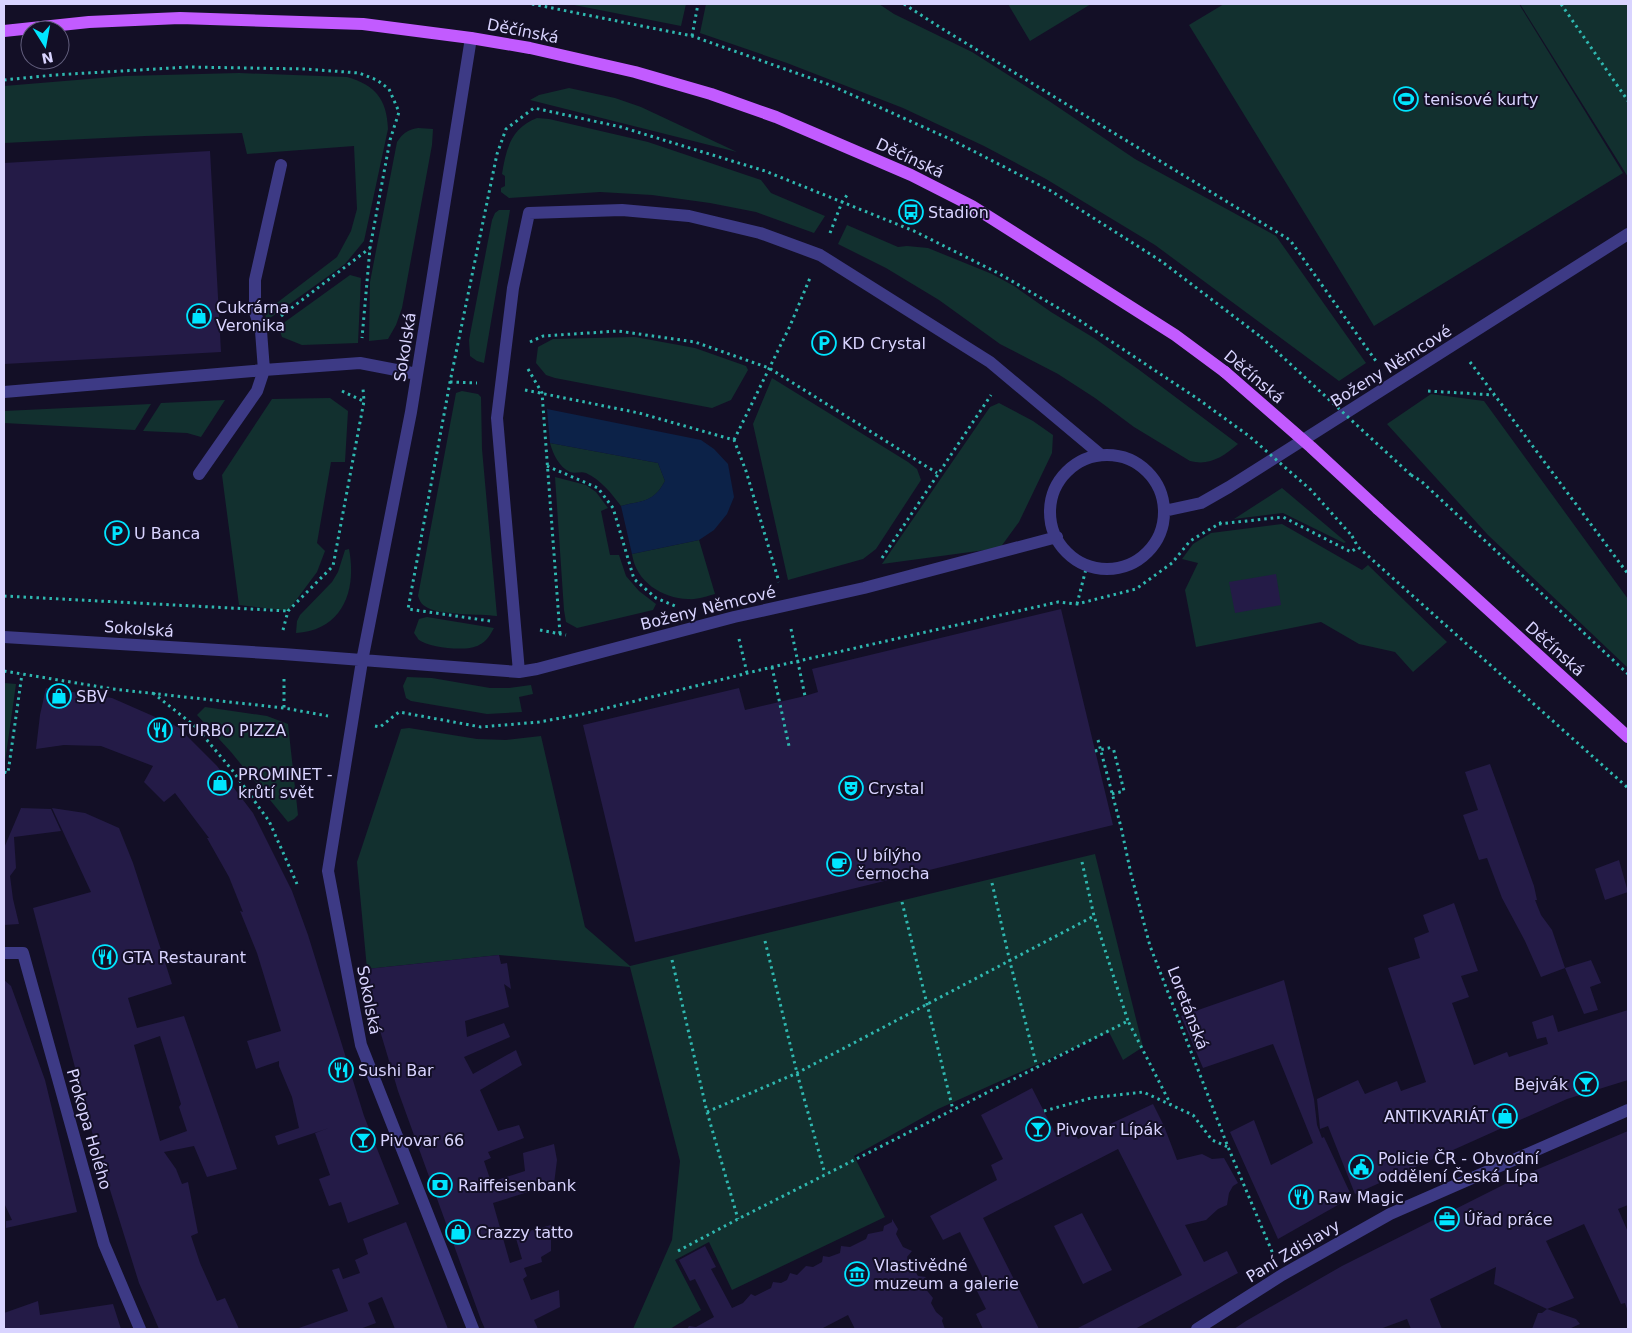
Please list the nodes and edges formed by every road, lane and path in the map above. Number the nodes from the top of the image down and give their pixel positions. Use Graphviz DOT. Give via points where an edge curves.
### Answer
graph roads {
  1 [pos="532,4"];
  2 [pos="698,4"];
  3 [pos="904,4"];
  4 [pos="1561,4"];
  5 [pos="4,31"];
  6 [pos="692,36"];
  7 [pos="471,38"];
  8 [pos="4,80"];
  9 [pos="1628,101"];
  10 [pos="281,165"];
  11 [pos="847,195"];
  12 [pos="842,202"];
  13 [pos="1628,234"];
  14 [pos="370,248"];
  15 [pos="820,255"];
  16 [pos="261,332"];
  17 [pos="1456,343"];
  18 [pos="526,344"];
  19 [pos="360,363"];
  20 [pos="524,363"];
  21 [pos="1378,363"];
  22 [pos="768,368"];
  23 [pos="264,370"];
  24 [pos="416,374"];
  25 [pos="1005,374"];
  26 [pos="1423,390"];
  27 [pos="4,392"];
  28 [pos="542,393"];
  29 [pos="1495,396"];
  30 [pos="444,417"];
  31 [pos="734,440"];
  32 [pos="1101,456"];
  33 [pos="547,466"];
  34 [pos="937,473"];
  35 [pos="198,474"];
  36 [pos="1164,511"];
  37 [pos="1218,524"];
  38 [pos="1057,537"];
  39 [pos="1358,547"];
  40 [pos="880,561"];
  41 [pos="1172,563"];
  42 [pos="1087,565"];
  43 [pos="1628,574"];
  44 [pos="4,596"];
  45 [pos="1078,604"];
  46 [pos="786,605"];
  47 [pos="681,609"];
  48 [pos="288,611"];
  49 [pos="282,634"];
  50 [pos="560,634"];
  51 [pos="4,637"];
  52 [pos="362,661"];
  53 [pos="798,661"];
  54 [pos="772,667"];
  55 [pos="4,671"];
  56 [pos="519,672"];
  57 [pos="22,674"];
  58 [pos="284,674"];
  59 [pos="1628,674"];
  60 [pos="152,693"];
  61 [pos="805,696"];
  62 [pos="284,708"];
  63 [pos="353,721"];
  64 [pos="1628,737"];
  65 [pos="1098,740"];
  66 [pos="789,746"];
  67 [pos="1095,751"];
  68 [pos="4,772"];
  69 [pos="1628,788"];
  70 [pos="1112,794"];
  71 [pos="1082,862"];
  72 [pos="992,883"];
  73 [pos="297,884"];
  74 [pos="902,902"];
  75 [pos="1094,916"];
  76 [pos="764,941"];
  77 [pos="4,953"];
  78 [pos="672,960"];
  79 [pos="1010,962"];
  80 [pos="927,1006"];
  81 [pos="1128,1021"];
  82 [pos="1037,1067"];
  83 [pos="797,1073"];
  84 [pos="1171,1105"];
  85 [pos="953,1110"];
  86 [pos="1628,1110"];
  87 [pos="1044,1111"];
  88 [pos="707,1112"];
  89 [pos="1228,1148"];
  90 [pos="825,1174"];
  91 [pos="738,1218"];
  92 [pos="678,1251"];
  93 [pos="1282,1276"];
  94 [pos="140,1329"];
  95 [pos="473,1329"];
  96 [pos="1197,1329"];
  1 -- 6 [label="path"];
  2 -- 6 [label="path"];
  3 -- 21 [label="path" via="1290,240"];
  4 -- 9 [label="path"];
  5 -- 7 [label="main road, Děčínská" via="89,22 180,18 363,24"];
  6 -- 59 [label="path, bridge" via="830,85 950,140 1051,191 1161,261 1261,338 1421,481"];
  7 -- 24 [label="street, Sokolská"];
  7 -- 64 [label="main road, Děčínská, bridge" via="574,57 711,94 843,144 972,206 1175,335 1225,372"];
  8 -- 14 [label="path" via="189,67 306,69 359,73 377,80 389,89 399,112 390,140"];
  10 -- 16 [label="street" via="255,280 255,312"];
  11 -- 12 [label="path"];
  12 -- 15 [label="path"];
  12 -- 30 [label="path" via="764,171 621,127 534,108 506,129 497,154"];
  12 -- 39 [label="path, bridge" via="922,234 998,273 1079,320 1198,399 1249,436 1311,490"];
  13 -- 17 [label="street, Boženy Němcové"];
  14 -- 16 [label="path"];
  14 -- 19 [label="path"];
  15 -- 22 [label="path"];
  15 -- 25 [label="street"];
  15 -- 56 [label="street" via="760,233 689,216 622,210 529,213 513,288 497,418"];
  16 -- 23 [label="street"];
  17 -- 29 [label="path"];
  17 -- 36 [label="street, Boženy Němcové" via="1208,500"];
  18 -- 22 [label="path" via="543,336 618,331 695,342"];
  19 -- 23 [label="street"];
  19 -- 24 [label="street"];
  19 -- 48 [label="path" via="364,401 333,566"];
  20 -- 28 [label="path"];
  22 -- 31 [label="path"];
  22 -- 34 [label="path"];
  23 -- 27 [label="street"];
  23 -- 35 [label="street" via="257,391"];
  24 -- 52 [label="street, Sokolská" via="412,412"];
  25 -- 32 [label="street"];
  25 -- 34 [label="path"];
  26 -- 29 [label="path"];
  28 -- 31 [label="path" via="639,414"];
  28 -- 33 [label="path"];
  29 -- 43 [label="path"];
  31 -- 46 [label="path"];
  32 -- 36 [label="street" via="1120,456 1137,463 1152,476 1161,492"];
  32 -- 38 [label="street" via="1083,460 1067,472 1056,487 1051,505 1052,524"];
  33 -- 47 [label="path" via="598,488 613,508 634,579 656,598"];
  33 -- 50 [label="path"];
  34 -- 40 [label="path"];
  36 -- 42 [label="street" via="1162,530 1140,559 1114,568"];
  37 -- 39 [label="path" via="1283,517 1351,552"];
  38 -- 42 [label="street" via="1071,555"];
  38 -- 46 [label="street, Boženy Němcové"];
  39 -- 69 [label="path"];
  41 -- 45 [label="path" via="1136,589"];
  42 -- 45 [label="path"];
  44 -- 48 [label="path"];
  45 -- 53 [label="path" via="1058,602"];
  46 -- 53 [label="path"];
  46 -- 56 [label="street, Boženy Němcové"];
  48 -- 49 [label="path"];
  51 -- 52 [label="street, Sokolská"];
  52 -- 56 [label="street, Boženy Němcové"];
  52 -- 63 [label="street, Sokolská"];
  53 -- 54 [label="path"];
  53 -- 61 [label="path"];
  54 -- 63 [label="path" via="539,722 481,728 398,712 380,728"];
  54 -- 66 [label="path"];
  55 -- 57 [label="path"];
  57 -- 60 [label="path"];
  57 -- 68 [label="path" via="8,773"];
  58 -- 62 [label="path"];
  60 -- 62 [label="path"];
  60 -- 73 [label="path" via="196,727 232,770 269,821"];
  62 -- 63 [label="path"];
  63 -- 95 [label="street, Sokolská" via="328,871 361,1045"];
  65 -- 70 [label="path, Loretánská"];
  67 -- 70 [label="path, bridge" via="1113,746 1124,791"];
  70 -- 89 [label="path, Loretánská" via="1150,946"];
  71 -- 75 [label="path"];
  72 -- 79 [label="path"];
  74 -- 80 [label="path"];
  75 -- 79 [label="path"];
  75 -- 81 [label="path"];
  76 -- 83 [label="path"];
  77 -- 94 [label="street, Prokopa Holého" via="23,953 104,1244"];
  78 -- 88 [label="path"];
  79 -- 80 [label="path"];
  79 -- 82 [label="path"];
  80 -- 83 [label="path"];
  80 -- 85 [label="path"];
  81 -- 82 [label="path"];
  81 -- 84 [label="path"];
  82 -- 85 [label="path"];
  83 -- 88 [label="path"];
  83 -- 90 [label="path"];
  84 -- 87 [label="path" via="1143,1092 1092,1098"];
  84 -- 89 [label="path" via="1193,1115 1212,1140"];
  85 -- 90 [label="path"];
  86 -- 93 [label="street, Paní Zdislavy" via="1390,1214"];
  88 -- 91 [label="path"];
  89 -- 93 [label="path, Loretánská"];
  90 -- 91 [label="path"];
  91 -- 92 [label="path"];
  93 -- 96 [label="street, Paní Zdislavy"];
}
